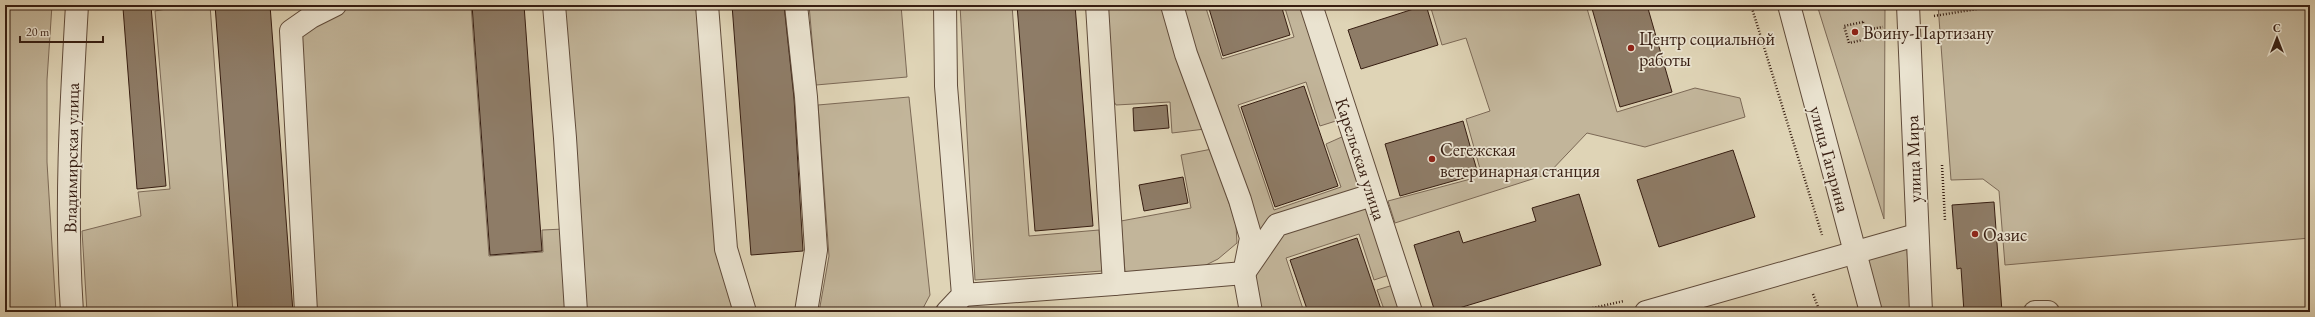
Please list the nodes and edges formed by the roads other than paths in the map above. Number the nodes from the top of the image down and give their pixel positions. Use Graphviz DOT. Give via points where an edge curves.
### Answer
graph roads {
  1 [pos="77,5"];
  2 [pos="335,5"];
  3 [pos="554,5"];
  4 [pos="707,5"];
  5 [pos="796,5"];
  6 [pos="945,5"];
  7 [pos="1097,5"];
  8 [pos="1172,5"];
  9 [pos="1312,5"];
  10 [pos="1789,5"];
  11 [pos="1908,5"];
  12 [pos="305,11"];
  13 [pos="1372,195"];
  14 [pos="1916,235"];
  15 [pos="1855,253"];
  16 [pos="1244,273"];
  17 [pos="1114,284"];
  18 [pos="963,295"];
  19 [pos="1637,306"];
  20 [pos="72,312"];
  21 [pos="306,312"];
  22 [pos="576,312"];
  23 [pos="745,312"];
  24 [pos="806,312"];
  25 [pos="947,312"];
  26 [pos="1251,312"];
  27 [pos="1411,312"];
  28 [pos="1871,312"];
  29 [pos="1921,312"];
  30 [pos="2035,312"];
  31 [pos="2048,312"];
  1 -- 20 [label="street, Владимирская улица" via="70,142"];
  2 -- 12 [label="street"];
  3 -- 22 [label="street" via="566,138"];
  4 -- 23 [label="street" via="726,249"];
  5 -- 24 [label="street" via="806,97 816,250"];
  6 -- 18 [label="street" via="946,86"];
  7 -- 17 [label="street"];
  8 -- 16 [label="street" via="1186,54 1242,206 1251,238"];
  9 -- 13 [label="street, Карельская улица"];
  10 -- 15 [label="street, улица Гагарина"];
  11 -- 14 [label="street, улица Мира"];
  12 -- 21 [label="street" via="291,31"];
  13 -- 16 [label="street" via="1277,225"];
  13 -- 27 [label="street, Карельская улица"];
  14 -- 15 [label="street"];
  14 -- 29 [label="street, улица Мира"];
  15 -- 19 [label="street"];
  15 -- 28 [label="street, улица Гагарина"];
  16 -- 17 [label="street"];
  16 -- 26 [label="street"];
  17 -- 18 [label="street"];
  18 -- 25 [label="street"];
  30 -- 31 [label="street"];
}
